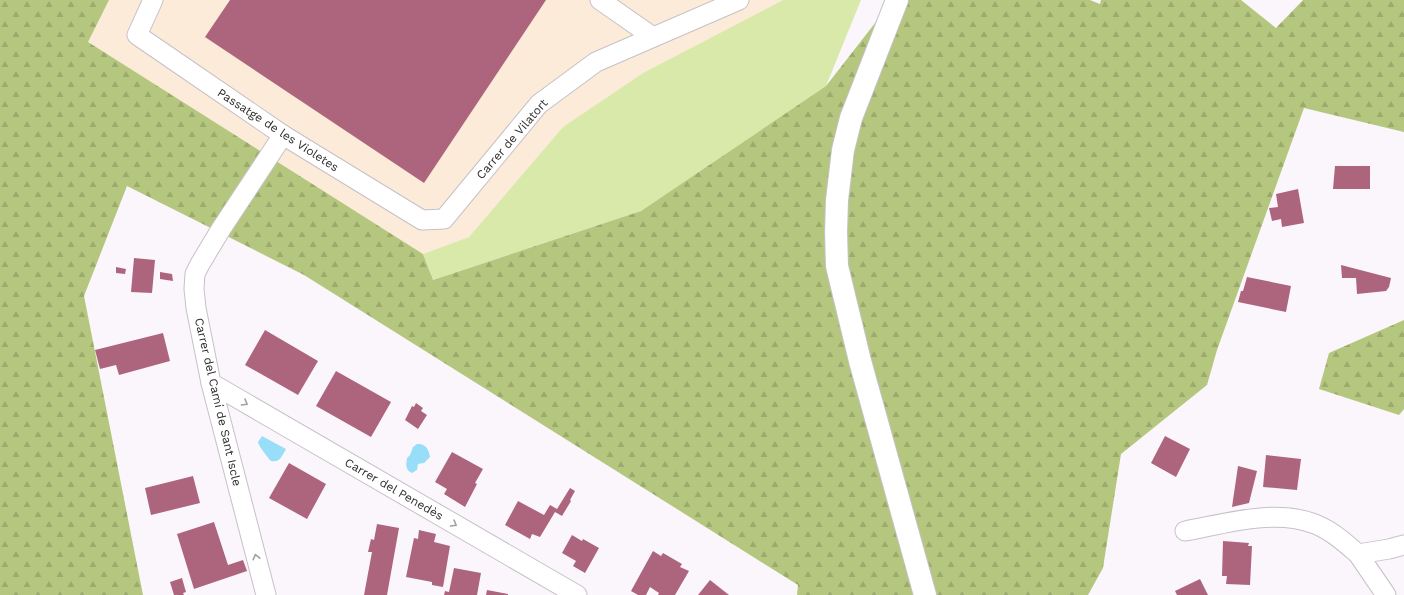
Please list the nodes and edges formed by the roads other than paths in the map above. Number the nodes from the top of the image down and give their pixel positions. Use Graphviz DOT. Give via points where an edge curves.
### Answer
graph roads {
  1 [pos="153,0"];
  2 [pos="600,0"];
  3 [pos="739,0"];
  4 [pos="897,0"];
  5 [pos="653,37"];
  6 [pos="283,135"];
  7 [pos="422,220"];
  8 [pos="211,383"];
  9 [pos="1185,531"];
  10 [pos="1404,545"];
  11 [pos="1358,554"];
  12 [pos="266,595"];
  13 [pos="577,595"];
  14 [pos="925,595"];
  15 [pos="1386,595"];
  1 -- 6 [label="street, Passatge de les Violetes" via="137,35"];
  2 -- 5 [label="street"];
  3 -- 5 [label="street, Carrer de Vilatort"];
  4 -- 14 [label="main road" via="851,118 843,150 837,200 837,266 860,361"];
  5 -- 7 [label="street, Carrer de Vilatort" via="596,62 540,104 444,219"];
  6 -- 7 [label="street, Passatge de les Violetes"];
  6 -- 8 [label="street, Carrer del Camí de Sant Iscle" via="221,229 195,274 196,308"];
  12 -- 8 [label="street, Carrer del Camí de Sant Iscle, one-way"];
  8 -- 13 [label="street, Carrer del Penedès, one-way"];
  9 -- 11 [label="street" via="1275,516 1296,518 1314,523 1332,533"];
  10 -- 11 [label="street"];
  11 -- 15 [label="street"];
}
